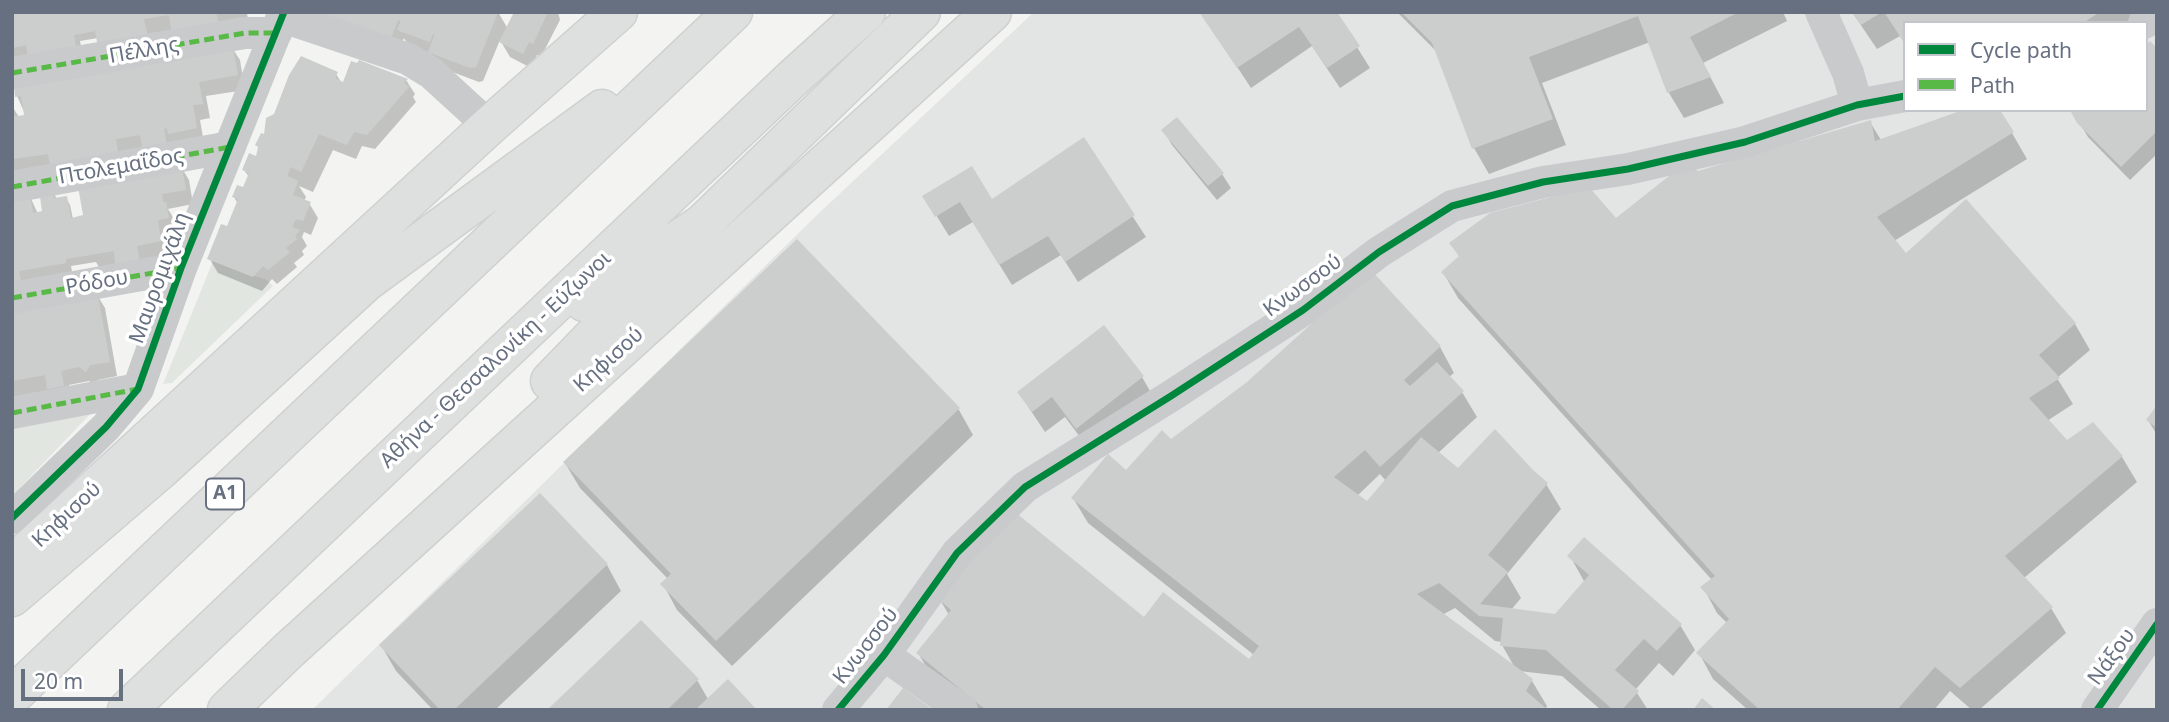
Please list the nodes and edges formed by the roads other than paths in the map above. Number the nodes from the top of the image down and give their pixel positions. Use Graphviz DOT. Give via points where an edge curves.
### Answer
graph roads {
  1 [pos="618,12"];
  2 [pos="733,12"];
  3 [pos="866,12"];
  4 [pos="921,12"];
  5 [pos="992,12"];
  6 [pos="1821,12"];
  7 [pos="281,21"];
  8 [pos="12,73"];
  9 [pos="1903,96"];
  10 [pos="1857,105"];
  11 [pos="489,126"];
  12 [pos="230,147"];
  13 [pos="12,187"];
  14 [pos="702,223"];
  15 [pos="181,268"];
  16 [pos="12,298"];
  17 [pos="498,359"];
  18 [pos="138,389"];
  19 [pos="12,413"];
  20 [pos="12,518"];
  21 [pos="12,565"];
  22 [pos="12,597"];
  23 [pos="2157,624"];
  24 [pos="288,651"];
  25 [pos="884,655"];
  26 [pos="12,696"];
  27 [pos="128,710"];
  28 [pos="227,710"];
  29 [pos="838,710"];
  30 [pos="962,710"];
  31 [pos="2097,710"];
  1 -- 11 [label="main road, Κηφισού"];
  2 -- 22 [label="main road" via="366,282 159,471"];
  2 -- 26 [label="main road, Α1"];
  3 -- 17 [label="main road, Αθήνα - Θεσσαλονίκη - Εύζωνοι"];
  4 -- 14 [label="main road"];
  5 -- 24 [label="main road, Κηφισού"];
  6 -- 10 [label="street"];
  7 -- 8 [label="street, Πέλλης" via="245,33"];
  7 -- 11 [label="street, Πέλλης" via="408,59 432,73"];
  7 -- 12 [label="street, Μαυρομιχάλη"];
  9 -- 10 [label="street, Κνωσσού"];
  10 -- 25 [label="street, Κνωσσού" via="1745,142 1628,169 1544,182 1452,206 1379,252 1303,310 1025,487 957,554"];
  11 -- 21 [label="main road, Κηφισού"];
  12 -- 13 [label="street, Πτολεμαΐδος"];
  12 -- 15 [label="street, Μαυρομιχάλη"];
  14 -- 17 [label="main road"];
  14 -- 24 [label="main road"];
  15 -- 16 [label="street, Ρόδου"];
  15 -- 18 [label="street, Μαυρομιχάλη"];
  17 -- 27 [label="main road, Αθήνα - Θεσσαλονίκη - Εύζωνοι"];
  18 -- 19 [label="street"];
  18 -- 20 [label="street, Μαυρομιχάλη" via="106,427"];
  23 -- 31 [label="street, Νάξου"];
  24 -- 28 [label="main road, Κηφισού"];
  25 -- 29 [label="street, Κνωσσού"];
  25 -- 30 [label="street"];
}
